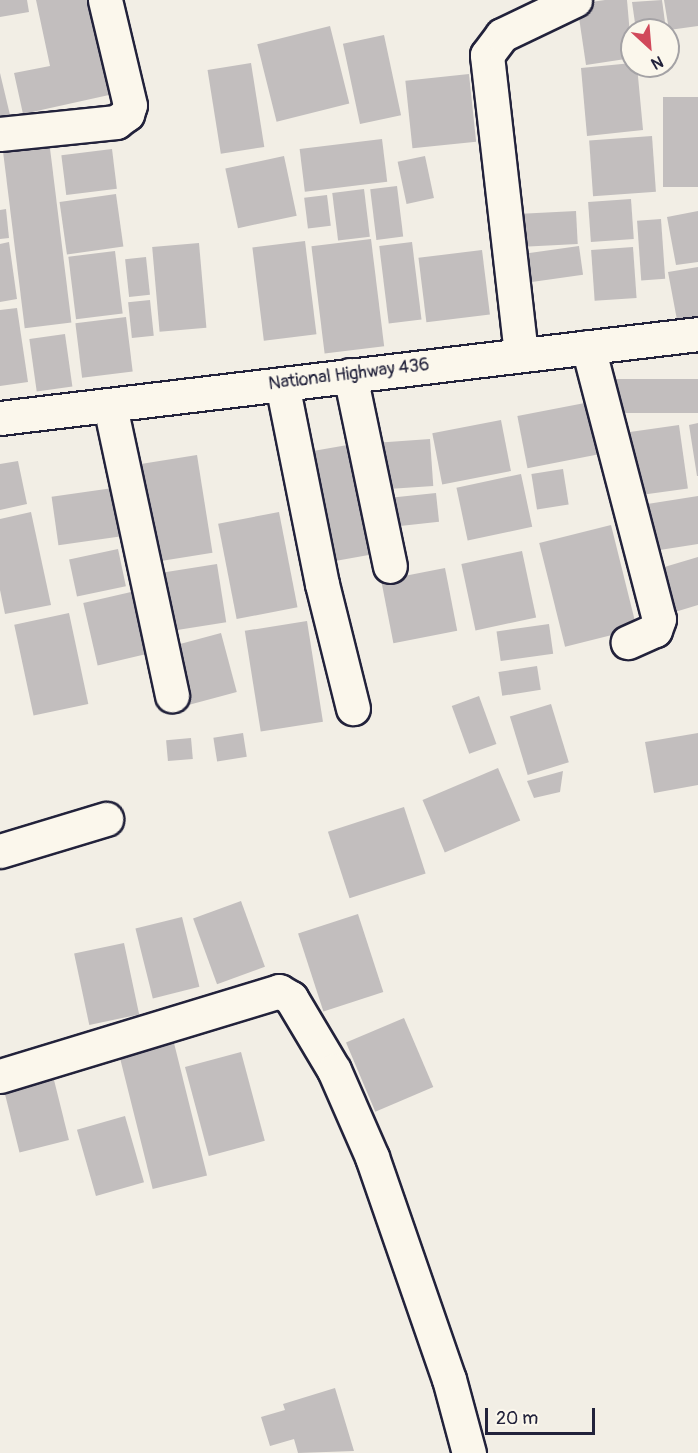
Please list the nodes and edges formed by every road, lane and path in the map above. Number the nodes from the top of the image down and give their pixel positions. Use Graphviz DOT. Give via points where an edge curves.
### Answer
graph roads {
  1 [pos="105,0"];
  2 [pos="575,0"];
  3 [pos="0,134"];
  4 [pos="698,334"];
  5 [pos="588,347"];
  6 [pos="521,354"];
  7 [pos="350,375"];
  8 [pos="282,384"];
  9 [pos="110,406"];
  10 [pos="0,418"];
  11 [pos="390,566"];
  12 [pos="628,642"];
  13 [pos="172,695"];
  14 [pos="352,708"];
  15 [pos="106,819"];
  16 [pos="0,851"];
  17 [pos="0,1076"];
  18 [pos="469,1453"];
  1 -- 3 [label="street" via="130,105 127,114 116,122"];
  2 -- 6 [label="street" via="502,35 487,55"];
  4 -- 5 [label="street, National Highway 436"];
  5 -- 6 [label="street, National Highway 436"];
  5 -- 12 [label="street" via="659,619 655,630"];
  6 -- 7 [label="street, National Highway 436"];
  7 -- 8 [label="street, National Highway 436"];
  7 -- 11 [label="street"];
  8 -- 9 [label="street, National Highway 436"];
  8 -- 14 [label="street" via="322,584"];
  9 -- 10 [label="street, National Highway 436"];
  9 -- 13 [label="street"];
  15 -- 16 [label="street"];
  17 -- 18 [label="street" via="279,991 291,998 334,1070 372,1157 449,1379"];
}
